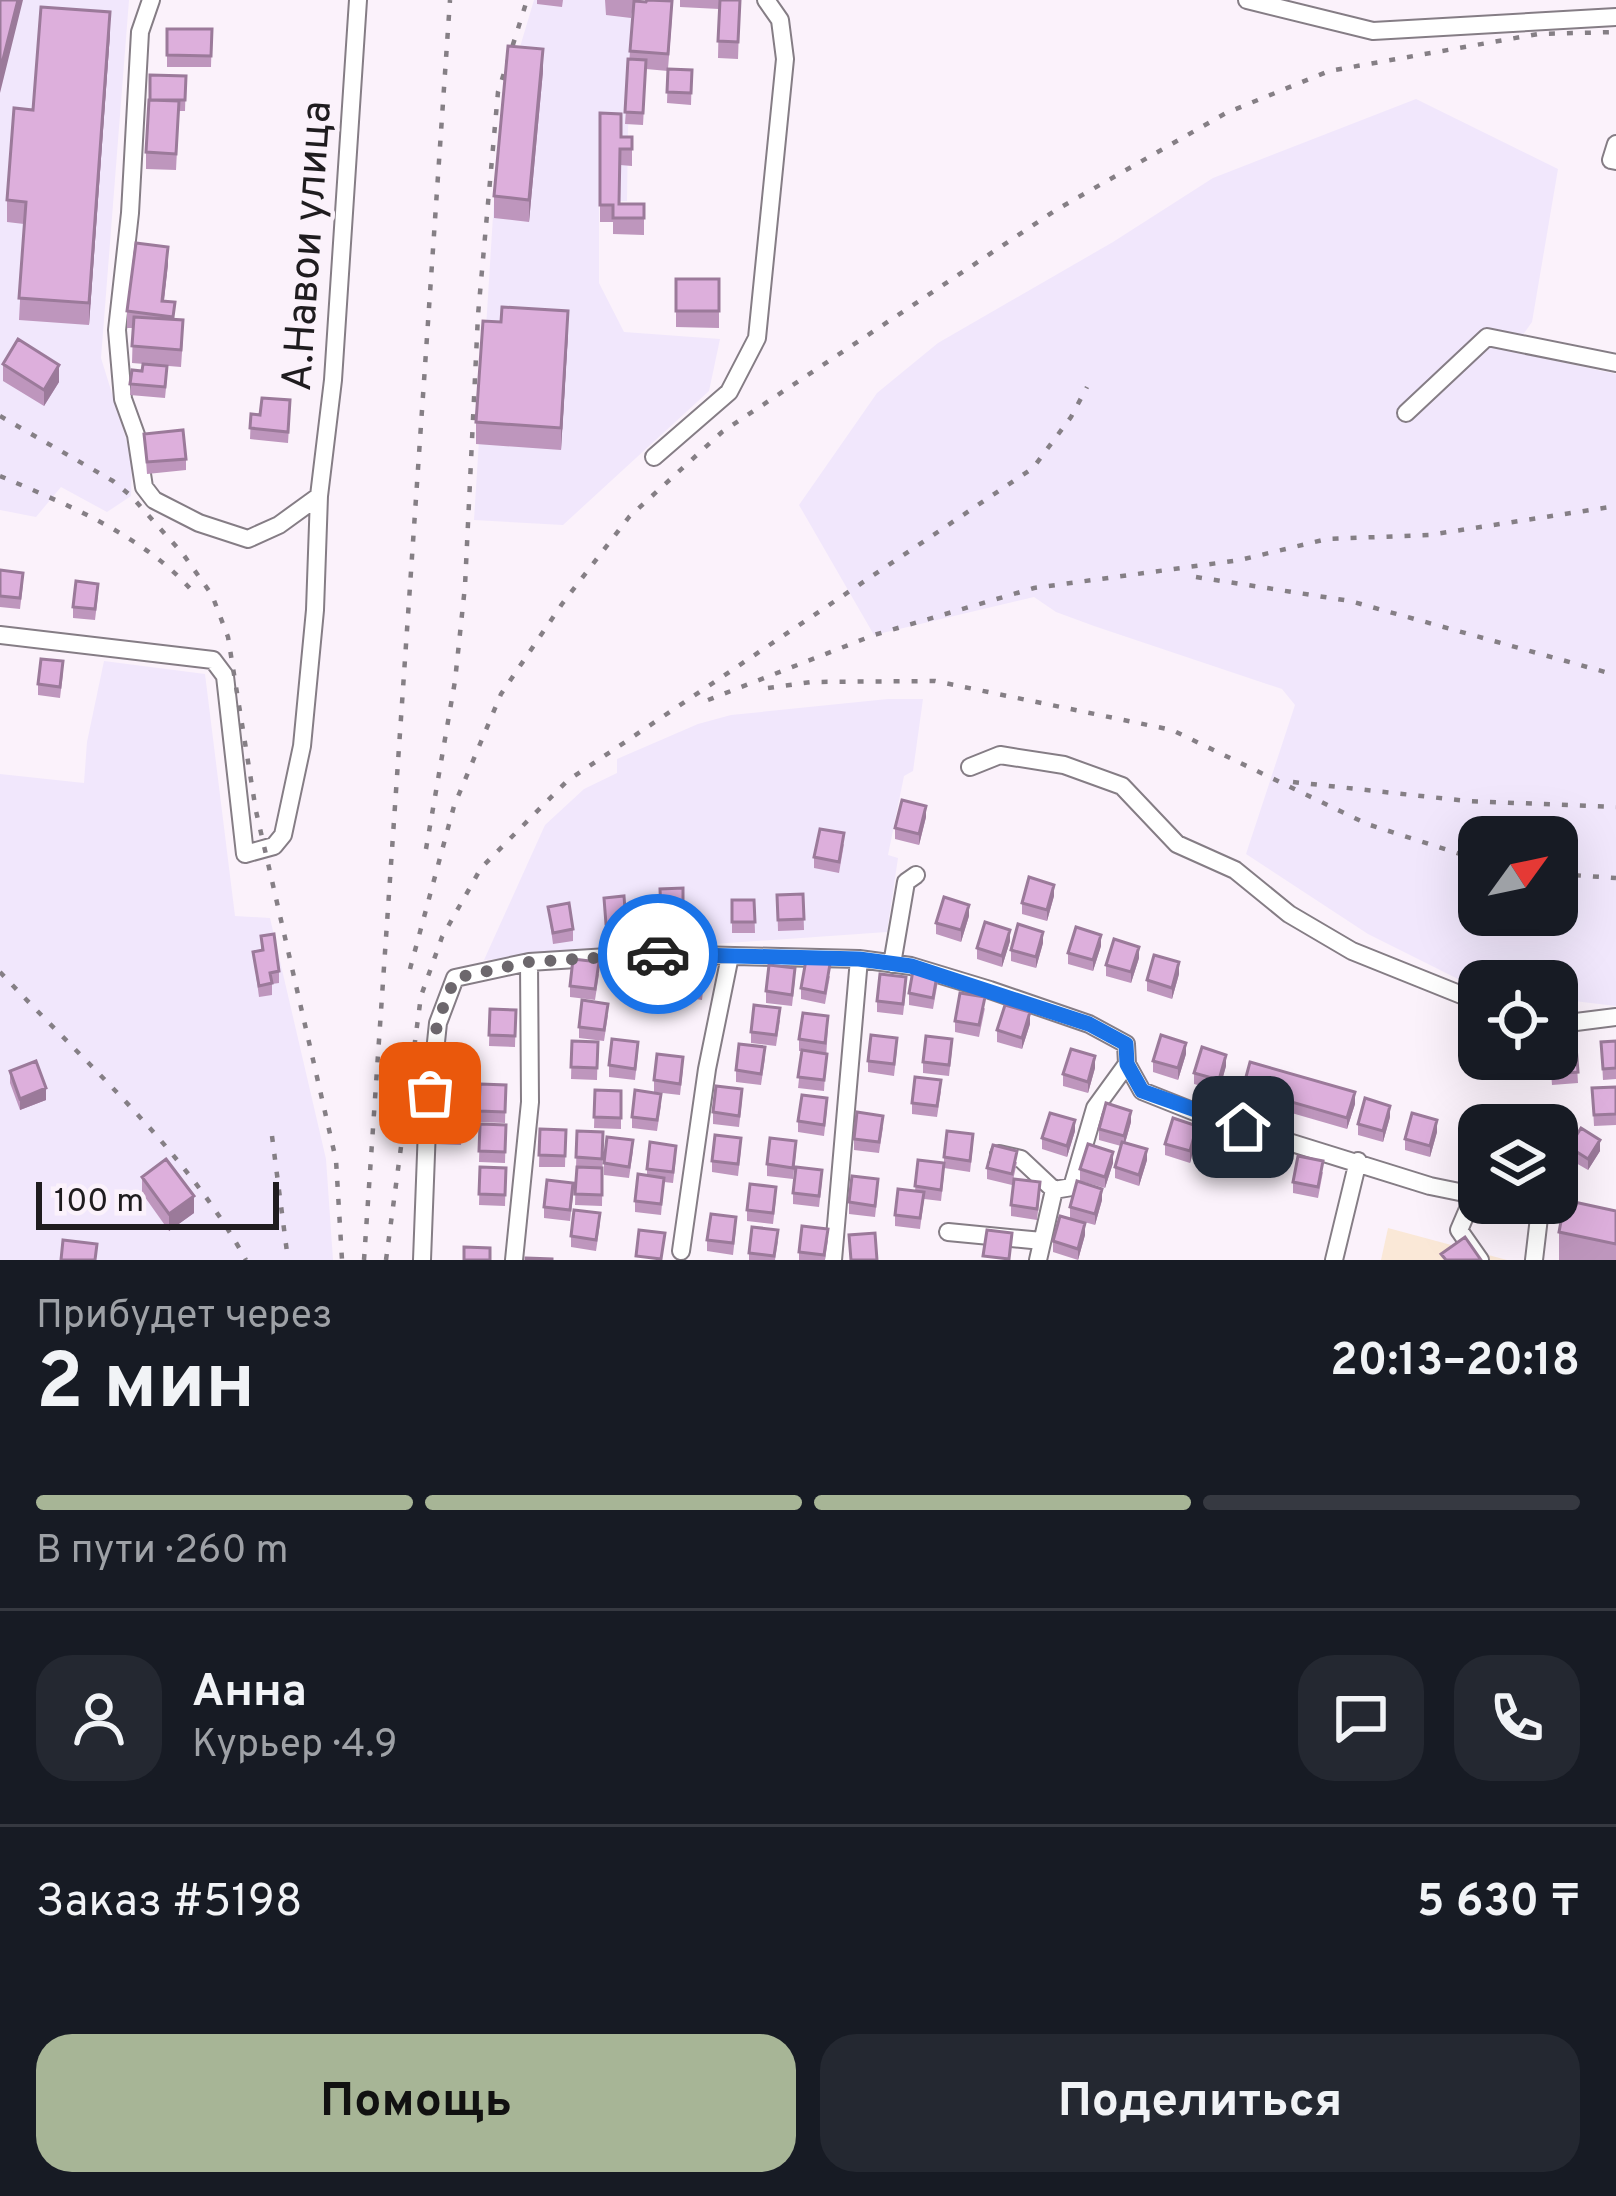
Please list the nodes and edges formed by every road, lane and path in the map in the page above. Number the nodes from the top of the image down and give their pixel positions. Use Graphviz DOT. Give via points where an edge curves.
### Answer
graph roads {
  1 [pos="151,0"];
  2 [pos="358,0"];
  3 [pos="766,0"];
  4 [pos="1247,0"];
  5 [pos="1616,17"];
  6 [pos="1616,144"];
  7 [pos="1616,161"];
  8 [pos="1616,363"];
  9 [pos="1406,412"];
  10 [pos="654,458"];
  11 [pos="319,496"];
  12 [pos="0,634"];
  13 [pos="970,767"];
  14 [pos="916,875"];
  15 [pos="730,956"];
  16 [pos="859,959"];
  17 [pos="529,962"];
  18 [pos="892,964"];
  19 [pos="1458,994"];
  20 [pos="1616,1017"];
  21 [pos="1578,1022"];
  22 [pos="1127,1064"];
  23 [pos="992,1153"];
  24 [pos="1358,1161"];
  25 [pos="1054,1190"];
  26 [pos="1458,1192"];
  27 [pos="1578,1216"];
  28 [pos="1462,1224"];
  29 [pos="1538,1224"];
  30 [pos="1616,1224"];
  31 [pos="948,1232"];
  32 [pos="1042,1241"];
  33 [pos="681,1251"];
  34 [pos="422,1260"];
  35 [pos="514,1260"];
  36 [pos="833,1260"];
  37 [pos="1038,1260"];
  38 [pos="1334,1260"];
  39 [pos="1480,1260"];
  40 [pos="1534,1260"];
  1 -- 11 [label="street" via="140,32 117,330 144,487 167,509 248,539"];
  2 -- 11 [label="street, А.Навои улица"];
  3 -- 10 [label="street" via="780,20 785,59 757,338 729,392"];
  4 -- 5 [label="street" via="1373,31"];
  6 -- 7 [label="street"];
  8 -- 9 [label="street" via="1487,338"];
  11 -- 12 [label="street, А.Навои улица" via="302,746 290,815 274,845 245,854 225,676 212,660"];
  13 -- 19 [label="street" via="1000,755 1064,765 1122,786 1177,844 1235,870 1289,914 1352,951"];
  14 -- 18 [label="street" via="907,882"];
  15 -- 16 [label="street"];
  15 -- 17 [label="street"];
  15 -- 33 [label="street"];
  16 -- 18 [label="street"];
  16 -- 36 [label="street"];
  17 -- 34 [label="street" via="455,978 437,1023"];
  17 -- 35 [label="street" via="530,1102"];
  18 -- 22 [label="street" via="1089,1024 1126,1044"];
  20 -- 21 [label="street"];
  22 -- 24 [label="street" via="1142,1091"];
  22 -- 25 [label="street" via="1095,1108 1072,1187"];
  23 -- 25 [label="street" via="1021,1159"];
  24 -- 26 [label="street"];
  24 -- 38 [label="street"];
  25 -- 32 [label="street"];
  27 -- 30 [label="street"];
  28 -- 39 [label="street"];
  29 -- 40 [label="street"];
  31 -- 32 [label="street"];
  32 -- 37 [label="street"];
}
